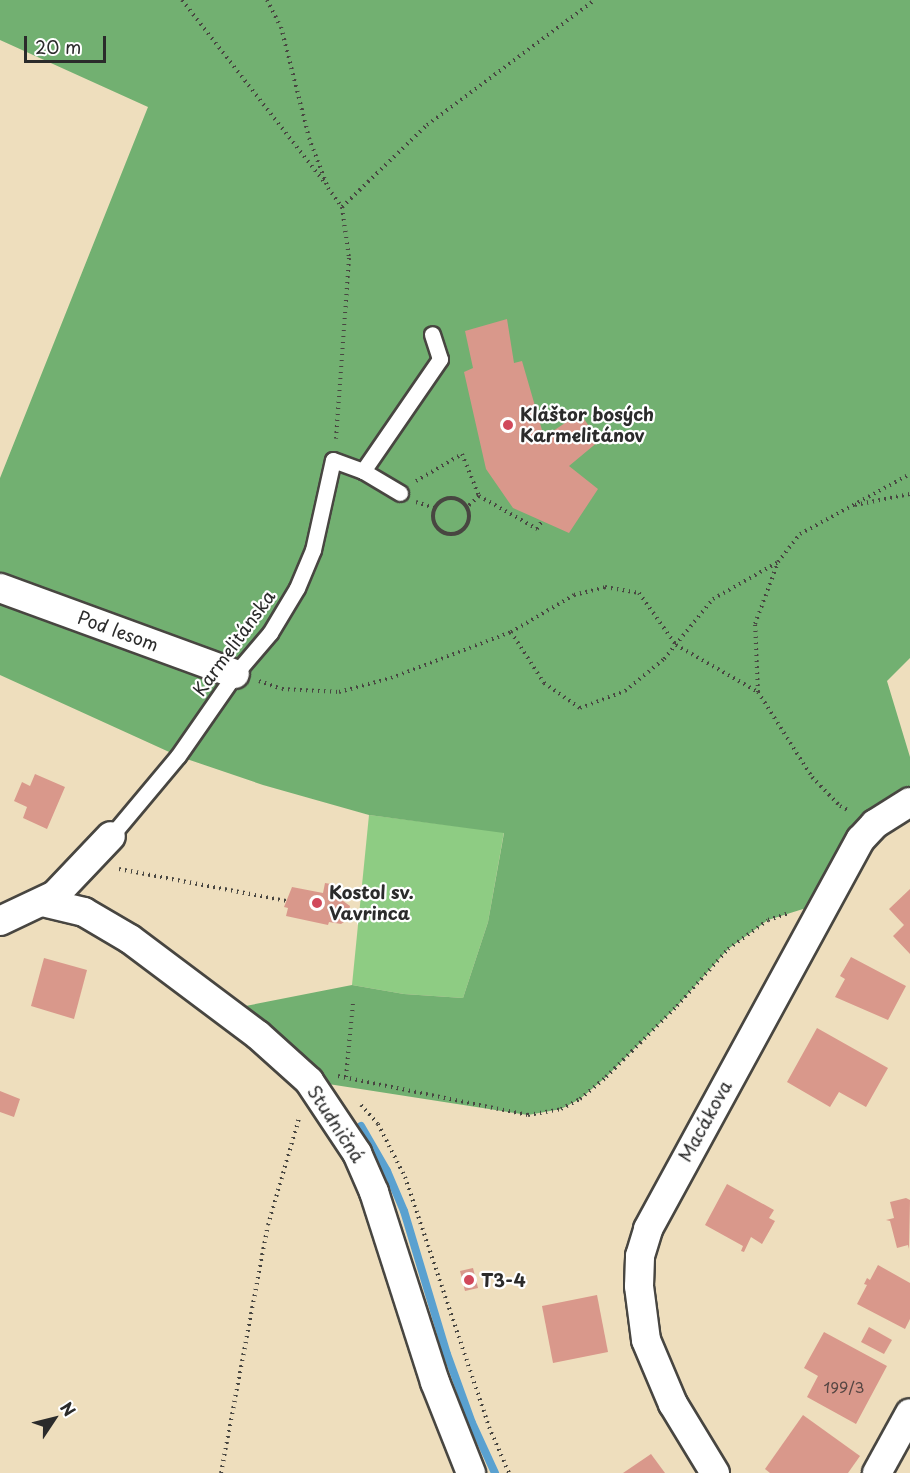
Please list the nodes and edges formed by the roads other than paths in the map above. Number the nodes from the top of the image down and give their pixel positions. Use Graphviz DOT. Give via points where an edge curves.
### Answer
graph roads {
  1 [pos="432,334"];
  2 [pos="363,471"];
  3 [pos="400,493"];
  4 [pos="0,588"];
  5 [pos="235,674"];
  6 [pos="910,802"];
  7 [pos="111,836"];
  8 [pos="42,902"];
  9 [pos="0,921"];
  10 [pos="910,1413"];
  11 [pos="471,1473"];
  12 [pos="715,1473"];
  13 [pos="877,1473"];
  1 -- 2 [label="lane" via="440,359"];
  2 -- 3 [label="lane"];
  2 -- 5 [label="lane, Karmelitánska" via="333,460 313,550 297,588 270,633"];
  4 -- 5 [label="street, Pod lesom"];
  5 -- 7 [label="lane, Karmelitánska" via="178,756"];
  6 -- 12 [label="street, Macákova" via="875,824 861,839 670,1184 640,1256 641,1316 646,1340 673,1404"];
  7 -- 8 [label="street" via="64,886"];
  8 -- 9 [label="street"];
  8 -- 11 [label="street, Studničná" via="84,912 130,939 258,1035 323,1078 370,1182 435,1382"];
  10 -- 13 [label="street"];
}
